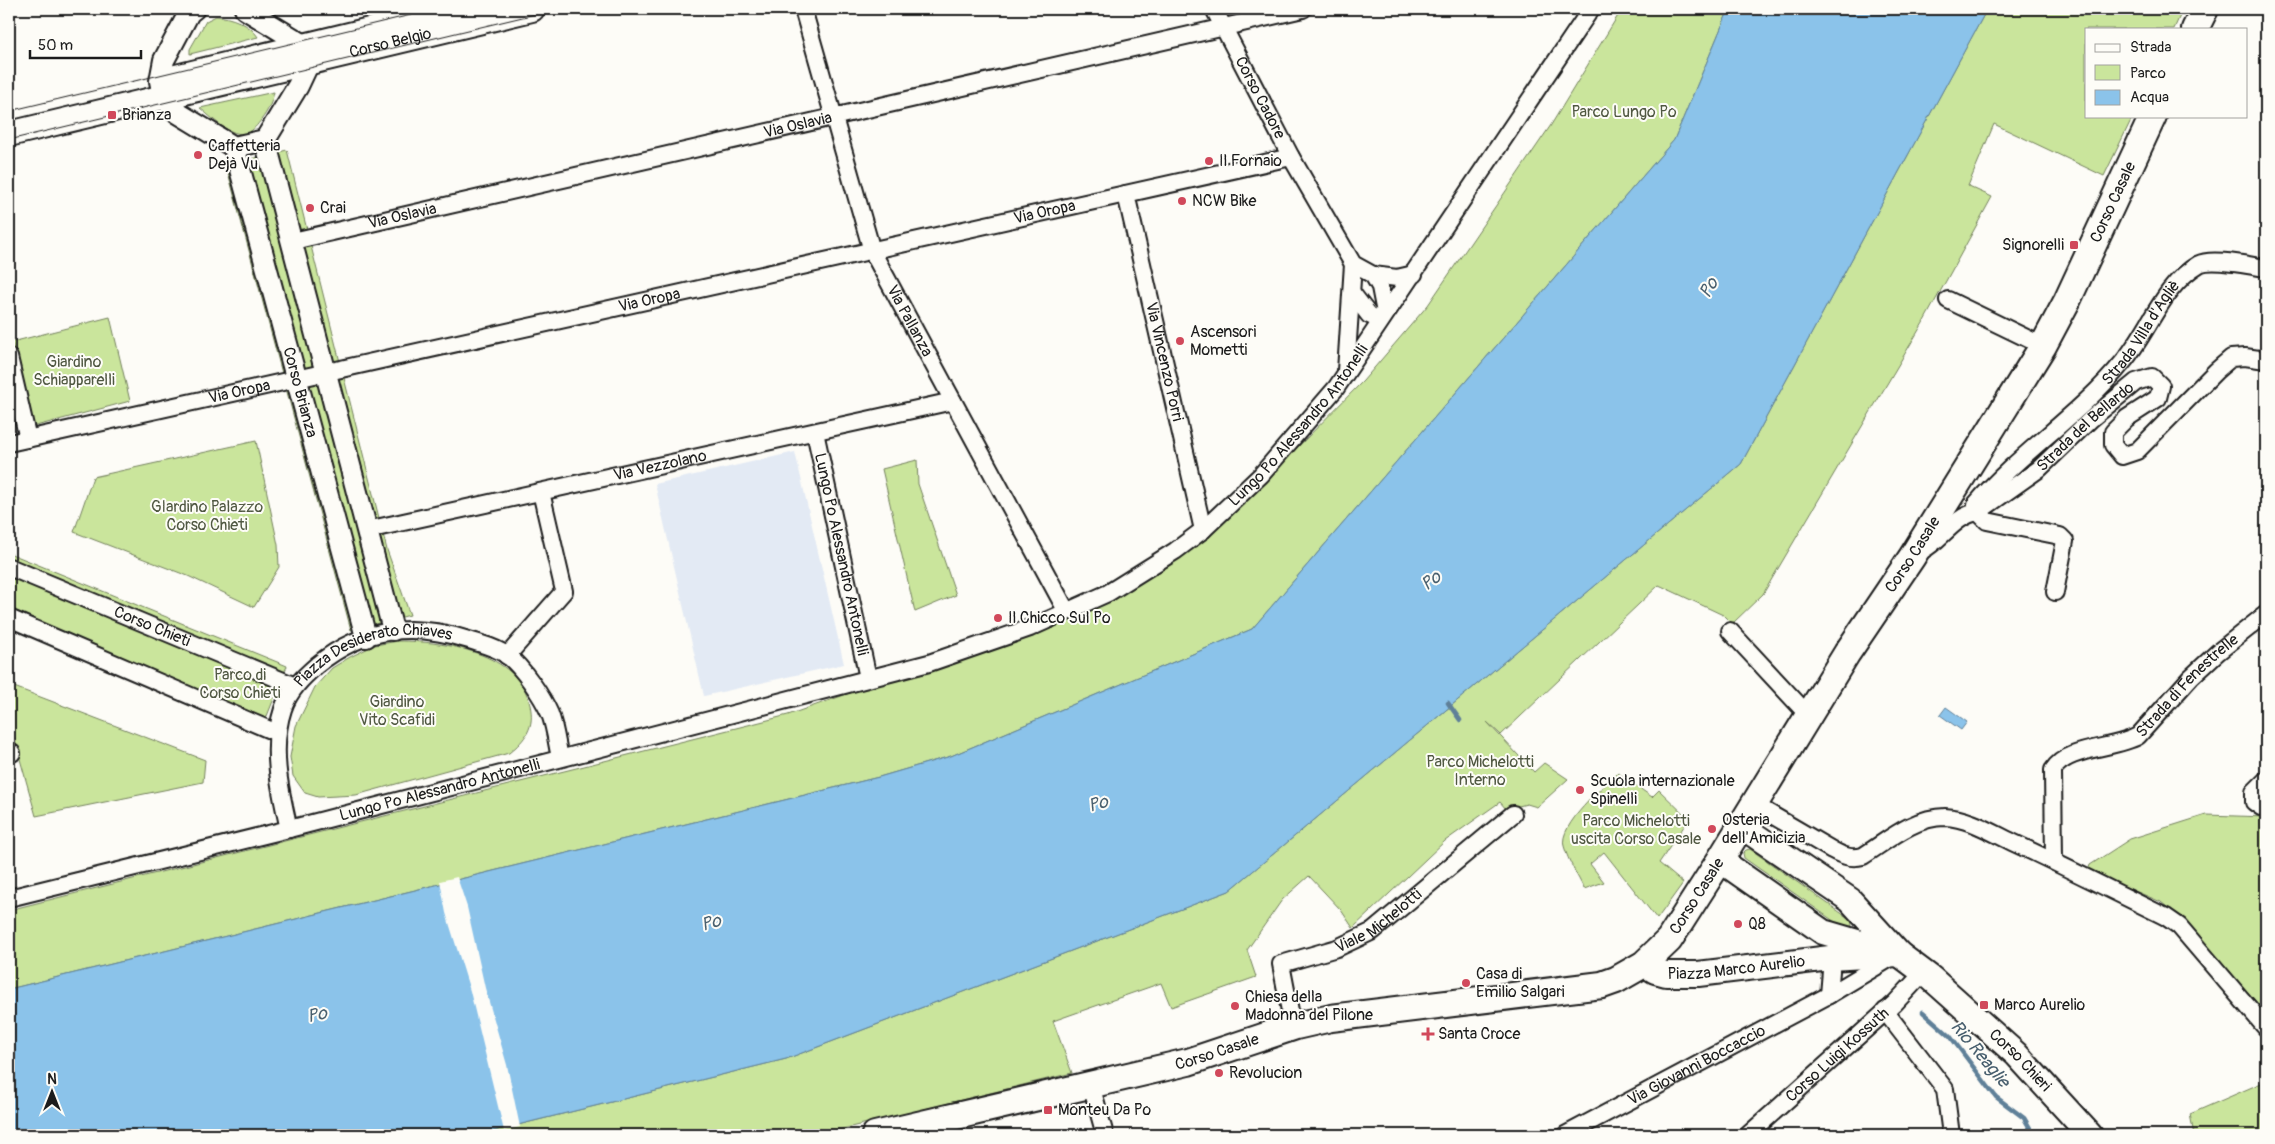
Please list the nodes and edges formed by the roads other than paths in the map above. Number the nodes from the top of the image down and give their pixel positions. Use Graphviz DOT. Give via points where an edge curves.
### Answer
graph roads {
  1 [pos="194,9"];
  2 [pos="245,9"];
  3 [pos="456,9"];
  4 [pos="532,9"];
  5 [pos="803,9"];
  6 [pos="1214,9"];
  7 [pos="1303,9"];
  8 [pos="1591,9"];
  9 [pos="2204,9"];
  10 [pos="1223,26"];
  11 [pos="2195,28"];
  12 [pos="306,54"];
  13 [pos="161,89"];
  14 [pos="9,118"];
  15 [pos="833,118"];
  16 [pos="2151,118"];
  17 [pos="9,134"];
  18 [pos="265,140"];
  19 [pos="234,147"];
  20 [pos="1291,158"];
  21 [pos="1126,194"];
  22 [pos="293,241"];
  23 [pos="872,251"];
  24 [pos="1353,264"];
  25 [pos="2266,268"];
  26 [pos="1414,274"];
  27 [pos="1373,275"];
  28 [pos="1352,293"];
  29 [pos="1948,300"];
  30 [pos="1382,317"];
  31 [pos="2043,346"];
  32 [pos="9,357"];
  33 [pos="2266,360"];
  34 [pos="1346,373"];
  35 [pos="325,374"];
  36 [pos="296,380"];
  37 [pos="953,401"];
  38 [pos="815,432"];
  39 [pos="28,439"];
  40 [pos="9,443"];
  41 [pos="541,492"];
  42 [pos="1975,512"];
  43 [pos="367,530"];
  44 [pos="1203,530"];
  45 [pos="1912,556"];
  46 [pos="9,567"];
  47 [pos="2055,592"];
  48 [pos="1067,612"];
  49 [pos="2266,614"];
  50 [pos="9,618"];
  51 [pos="393,630"];
  52 [pos="1730,631"];
  53 [pos="366,637"];
  54 [pos="508,656"];
  55 [pos="868,678"];
  56 [pos="295,686"];
  57 [pos="1809,716"];
  58 [pos="277,733"];
  59 [pos="560,758"];
  60 [pos="2266,780"];
  61 [pos="2266,806"];
  62 [pos="1513,814"];
  63 [pos="1748,815"];
  64 [pos="290,828"];
  65 [pos="1720,860"];
  66 [pos="2054,861"];
  67 [pos="9,898"];
  68 [pos="1812,925"];
  69 [pos="1898,954"];
  70 [pos="1830,958"];
  71 [pos="1644,964"];
  72 [pos="1924,972"];
  73 [pos="1829,995"];
  74 [pos="1885,1011"];
  75 [pos="1296,1026"];
  76 [pos="2266,1028"];
  77 [pos="1091,1085"];
  78 [pos="937,1128"];
  79 [pos="875,1135"];
  80 [pos="1105,1135"];
  81 [pos="1565,1135"];
  82 [pos="1748,1135"];
  83 [pos="1951,1135"];
  84 [pos="2090,1135"];
  1 -- 13 [label="street" via="164,60"];
  2 -- 12 [label="street"];
  3 -- 12 [label="main road, Corso Belgio"];
  4 -- 12 [label="main road, Corso Belgio"];
  5 -- 15 [label="street, Via Pallanza"];
  6 -- 10 [label="street, Corso Cadore"];
  7 -- 10 [label="street, Via Oslavia"];
  8 -- 26 [label="street, Lungo Po Alessandro Antonelli"];
  9 -- 11 [label="main road"];
  10 -- 15 [label="street, Via Oslavia"];
  10 -- 20 [label="street, Corso Cadore"];
  12 -- 13 [label="main road, Corso Belgio"];
  12 -- 18 [label="street" via="298,86"];
  13 -- 14 [label="main road, Corso Belgio"];
  13 -- 17 [label="main road, Corso Belgio"];
  13 -- 19 [label="street" via="178,114"];
  15 -- 22 [label="street, Via Oslavia"];
  15 -- 23 [label="street, Via Pallanza"];
  16 -- 31 [label="main road, Corso Casale"];
  18 -- 19 [label="street"];
  18 -- 22 [label="street, Corso Brianza"];
  19 -- 36 [label="street, Corso Brianza"];
  20 -- 21 [label="street, Via Oropa"];
  20 -- 24 [label="street, Corso Cadore"];
  21 -- 23 [label="street, Via Oropa"];
  21 -- 44 [label="street, Via Vincenzo Porri"];
  22 -- 35 [label="street, Corso Brianza"];
  23 -- 35 [label="street, Via Oropa"];
  23 -- 37 [label="street, Via Pallanza"];
  24 -- 27 [label="street"];
  24 -- 28 [label="street"];
  25 -- 42 [label="street, Strada Villa d'Agliè" via="2220,262 2200,263 2178,281 2123,362 2070,417 1977,503"];
  26 -- 27 [label="street" via="1397,278"];
  26 -- 30 [label="street, Lungo Po Alessandro Antonelli"];
  27 -- 30 [label="street" via="1380,288"];
  28 -- 30 [label="street" via="1369,315"];
  28 -- 34 [label="street"];
  29 -- 31 [label="street"];
  30 -- 34 [label="street, Lungo Po Alessandro Antonelli"];
  31 -- 45 [label="main road, Corso Casale"];
  32 -- 39 [label="street"];
  33 -- 42 [label="street, Strada del Bellardo" via="2231,358 2136,451 2122,456 2113,445 2113,432 2127,418 2158,398 2161,386 2152,377 2136,382 2039,469"];
  34 -- 44 [label="street, Lungo Po Alessandro Antonelli" via="1323,405 1261,475"];
  35 -- 36 [label="street, Via Oropa"];
  35 -- 43 [label="street, Corso Brianza"];
  36 -- 39 [label="street, Via Oropa"];
  36 -- 53 [label="street, Corso Brianza"];
  37 -- 38 [label="street, Via Vezzolano"];
  37 -- 48 [label="street, Via Pallanza"];
  38 -- 41 [label="street, Via Vezzolano"];
  38 -- 55 [label="street, Lungo Po Alessandro Antonelli"];
  39 -- 40 [label="street, Via Oropa"];
  41 -- 43 [label="street, Via Vezzolano"];
  41 -- 54 [label="street" via="564,591"];
  42 -- 45 [label="street, Strada del Bellardo" via="1955,523 1931,546"];
  42 -- 47 [label="street" via="1987,521 2060,536 2065,541"];
  43 -- 51 [label="street, Corso Brianza"];
  44 -- 48 [label="street, Lungo Po Alessandro Antonelli" via="1140,574"];
  45 -- 57 [label="main road, Corso Casale"];
  46 -- 56 [label="street, Corso Chieti"];
  48 -- 55 [label="street, Lungo Po Alessandro Antonelli" via="982,646"];
  49 -- 66 [label="street, Strada di Fenestrelle" via="2191,677 2138,736 2127,742 2076,754 2056,764 2053,770"];
  50 -- 58 [label="street"];
  51 -- 53 [label="street, Piazza Desiderato Chiaves"];
  51 -- 54 [label="street, Piazza Desiderato Chiaves" via="452,634"];
  52 -- 57 [label="street"];
  53 -- 56 [label="street, Piazza Desiderato Chiaves" via="327,657"];
  54 -- 59 [label="street, Piazza Desiderato Chiaves" via="532,683 550,715"];
  55 -- 59 [label="street, Lungo Po Alessandro Antonelli"];
  56 -- 58 [label="street, Piazza Desiderato Chiaves" via="283,708"];
  57 -- 63 [label="main road, Corso Casale"];
  58 -- 64 [label="street, Piazza Desiderato Chiaves" via="278,768"];
  59 -- 64 [label="street, Lungo Po Alessandro Antonelli"];
  60 -- 61 [label="street" via="2254,792 2254,802 2261,807"];
  62 -- 75 [label="street, Viale Michelotti" via="1373,931 1338,948 1281,964"];
  63 -- 65 [label="main road, Corso Casale"];
  63 -- 66 [label="street" via="1855,858 1908,827 1944,817 1970,822"];
  63 -- 69 [label="main road" via="1850,900"];
  64 -- 67 [label="street, Lungo Po Alessandro Antonelli"];
  65 -- 68 [label="main road, Piazza Marco Aurelio"];
  65 -- 71 [label="main road, Corso Casale" via="1669,940"];
  66 -- 76 [label="street" via="2179,926"];
  68 -- 69 [label="main road, Piazza Marco Aurelio" via="1823,932"];
  68 -- 70 [label="main road, Piazza Marco Aurelio"];
  69 -- 70 [label="main road, Piazza Marco Aurelio"];
  69 -- 72 [label="main road, Corso Chieri"];
  69 -- 73 [label="street, Via Giovanni Boccaccio"];
  70 -- 71 [label="main road, Piazza Marco Aurelio" via="1698,974 1666,974"];
  70 -- 73 [label="street"];
  71 -- 75 [label="main road, Corso Casale" via="1602,985 1332,1018"];
  72 -- 74 [label="street, Corso Luigi Kossuth"];
  72 -- 84 [label="main road, Corso Chieri" via="2016,1054"];
  73 -- 81 [label="street, Via Giovanni Boccaccio"];
  74 -- 82 [label="street, Corso Luigi Kossuth"];
  74 -- 83 [label="street" via="1945,1089"];
  75 -- 77 [label="main road, Corso Casale" via="1188,1062"];
  77 -- 78 [label="main road, Corso Casale"];
  77 -- 80 [label="street"];
  78 -- 79 [label="main road, Corso Casale"];
}
